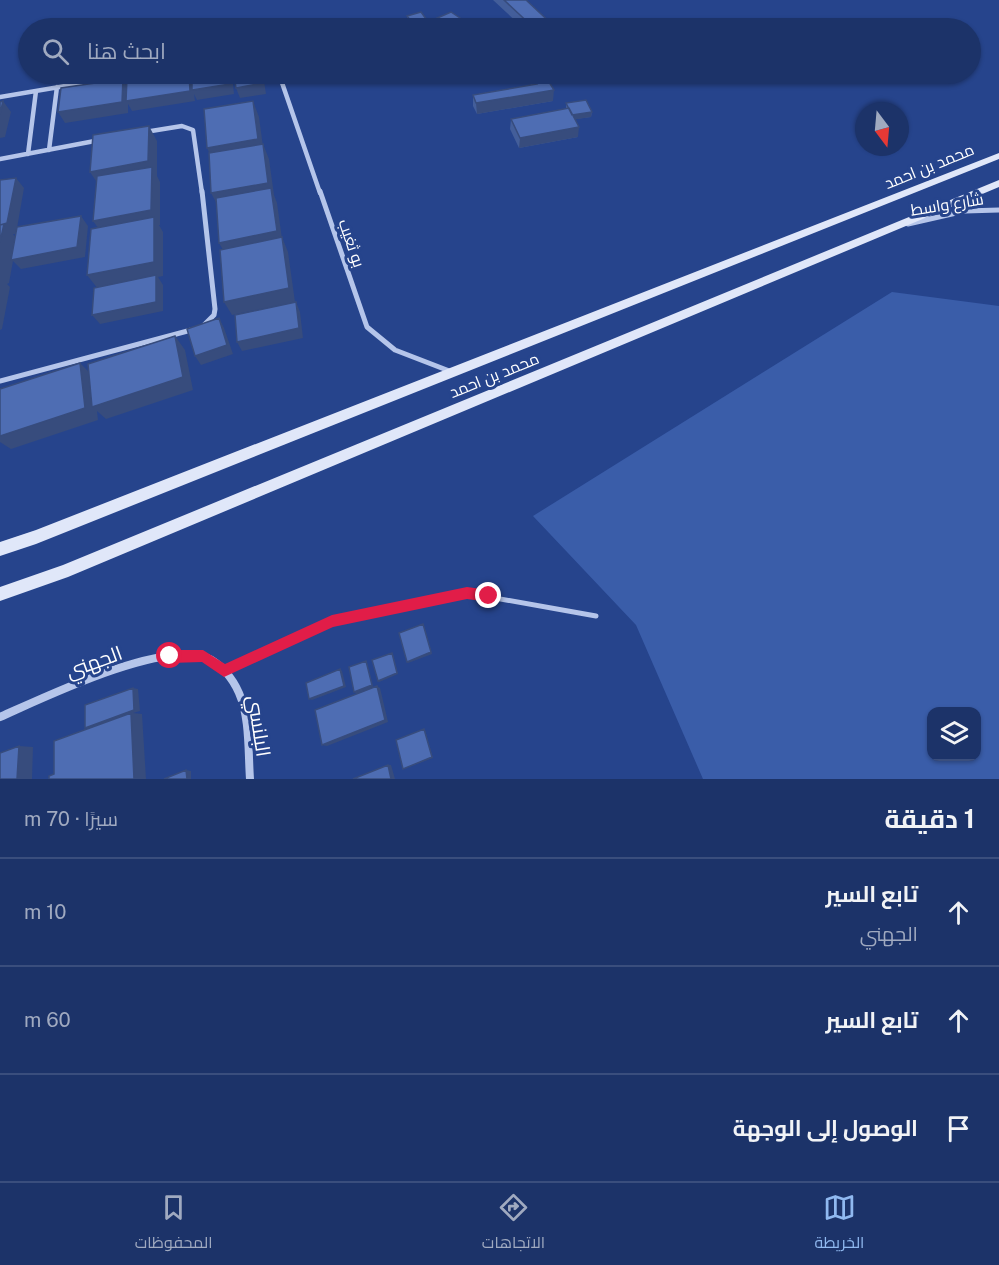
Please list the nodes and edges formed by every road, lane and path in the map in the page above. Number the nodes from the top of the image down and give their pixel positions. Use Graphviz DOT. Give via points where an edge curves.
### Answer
graph roads {
  1 [pos="75,84"];
  2 [pos="282,84"];
  3 [pos="57,87"];
  4 [pos="36,91"];
  5 [pos="0,97"];
  6 [pos="140,133"];
  7 [pos="106,139"];
  8 [pos="49,150"];
  9 [pos="27,154"];
  10 [pos="999,156"];
  11 [pos="0,159"];
  12 [pos="999,183"];
  13 [pos="999,210"];
  14 [pos="899,226"];
  15 [pos="452,372"];
  16 [pos="0,381"];
  17 [pos="0,549"];
  18 [pos="0,594"];
  19 [pos="596,616"];
  20 [pos="203,656"];
  21 [pos="224,671"];
  22 [pos="0,717"];
  23 [pos="250,779"];
  1 -- 3 [label="street"];
  2 -- 15 [label="street, بو ثغيب" via="367,327 392,350"];
  3 -- 4 [label="street"];
  3 -- 8 [label="street"];
  4 -- 5 [label="street"];
  4 -- 9 [label="street"];
  6 -- 16 [label="street" via="182,126 195,134 214,315 210,322 195,329"];
  7 -- 8 [label="street"];
  8 -- 9 [label="street"];
  9 -- 11 [label="street"];
  10 -- 15 [label="street, محمد بن احمد"];
  12 -- 14 [label="street, محمد بن احمد"];
  13 -- 14 [label="street, شارع واسط" via="964,212"];
  14 -- 18 [label="street, محمد بن احمد" via="63,572"];
  15 -- 17 [label="street, محمد بن احمد"];
  19 -- 21 [label="lane" via="467,593 332,621"];
  20 -- 21 [label="street, البلنسي"];
  20 -- 22 [label="street, الجهني" via="170,656 121,667"];
  21 -- 23 [label="street, البلنسي" via="241,696"];
}
